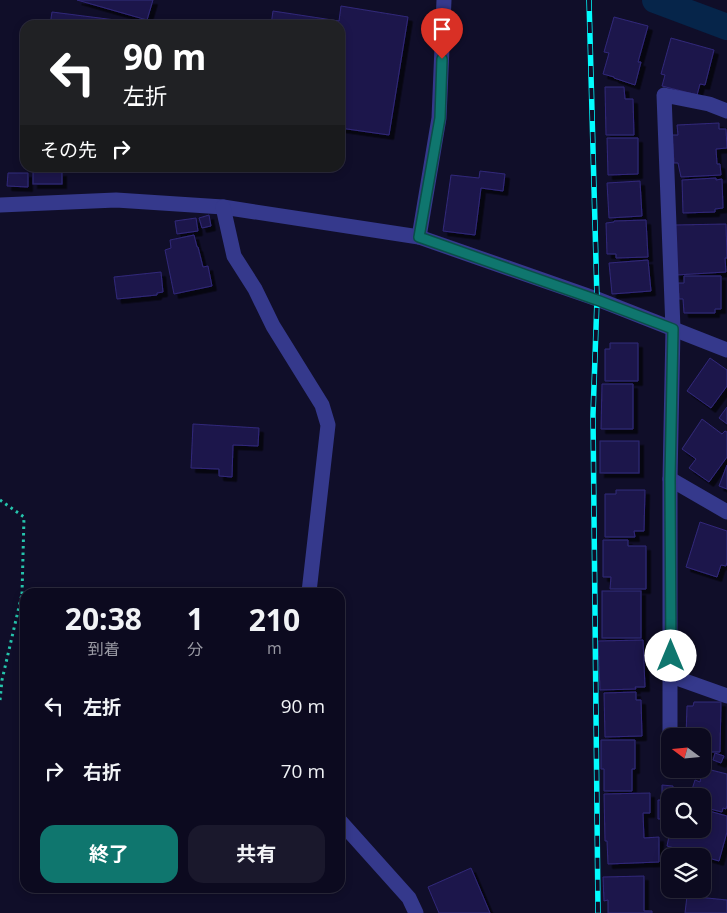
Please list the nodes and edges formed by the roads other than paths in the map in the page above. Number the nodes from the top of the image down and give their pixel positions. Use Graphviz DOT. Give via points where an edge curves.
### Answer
graph roads {
  1 [pos="444,0"];
  2 [pos="727,111"];
  3 [pos="0,205"];
  4 [pos="223,207"];
  5 [pos="419,237"];
  6 [pos="673,329"];
  7 [pos="727,350"];
  8 [pos="670,479"];
  9 [pos="727,512"];
  10 [pos="309,588"];
  11 [pos="671,676"];
  12 [pos="727,696"];
  13 [pos="670,728"];
  14 [pos="345,827"];
  15 [pos="416,913"];
  1 -- 5 [label="street" via="440,118"];
  2 -- 6 [label="street" via="710,104 664,95"];
  3 -- 4 [label="street" via="116,200"];
  4 -- 5 [label="street"];
  4 -- 10 [label="street" via="234,256 322,404 328,425"];
  5 -- 6 [label="street"];
  6 -- 7 [label="street"];
  6 -- 8 [label="street"];
  8 -- 9 [label="street"];
  8 -- 11 [label="street"];
  11 -- 12 [label="street"];
  11 -- 13 [label="street"];
  14 -- 15 [label="street" via="409,898"];
}
